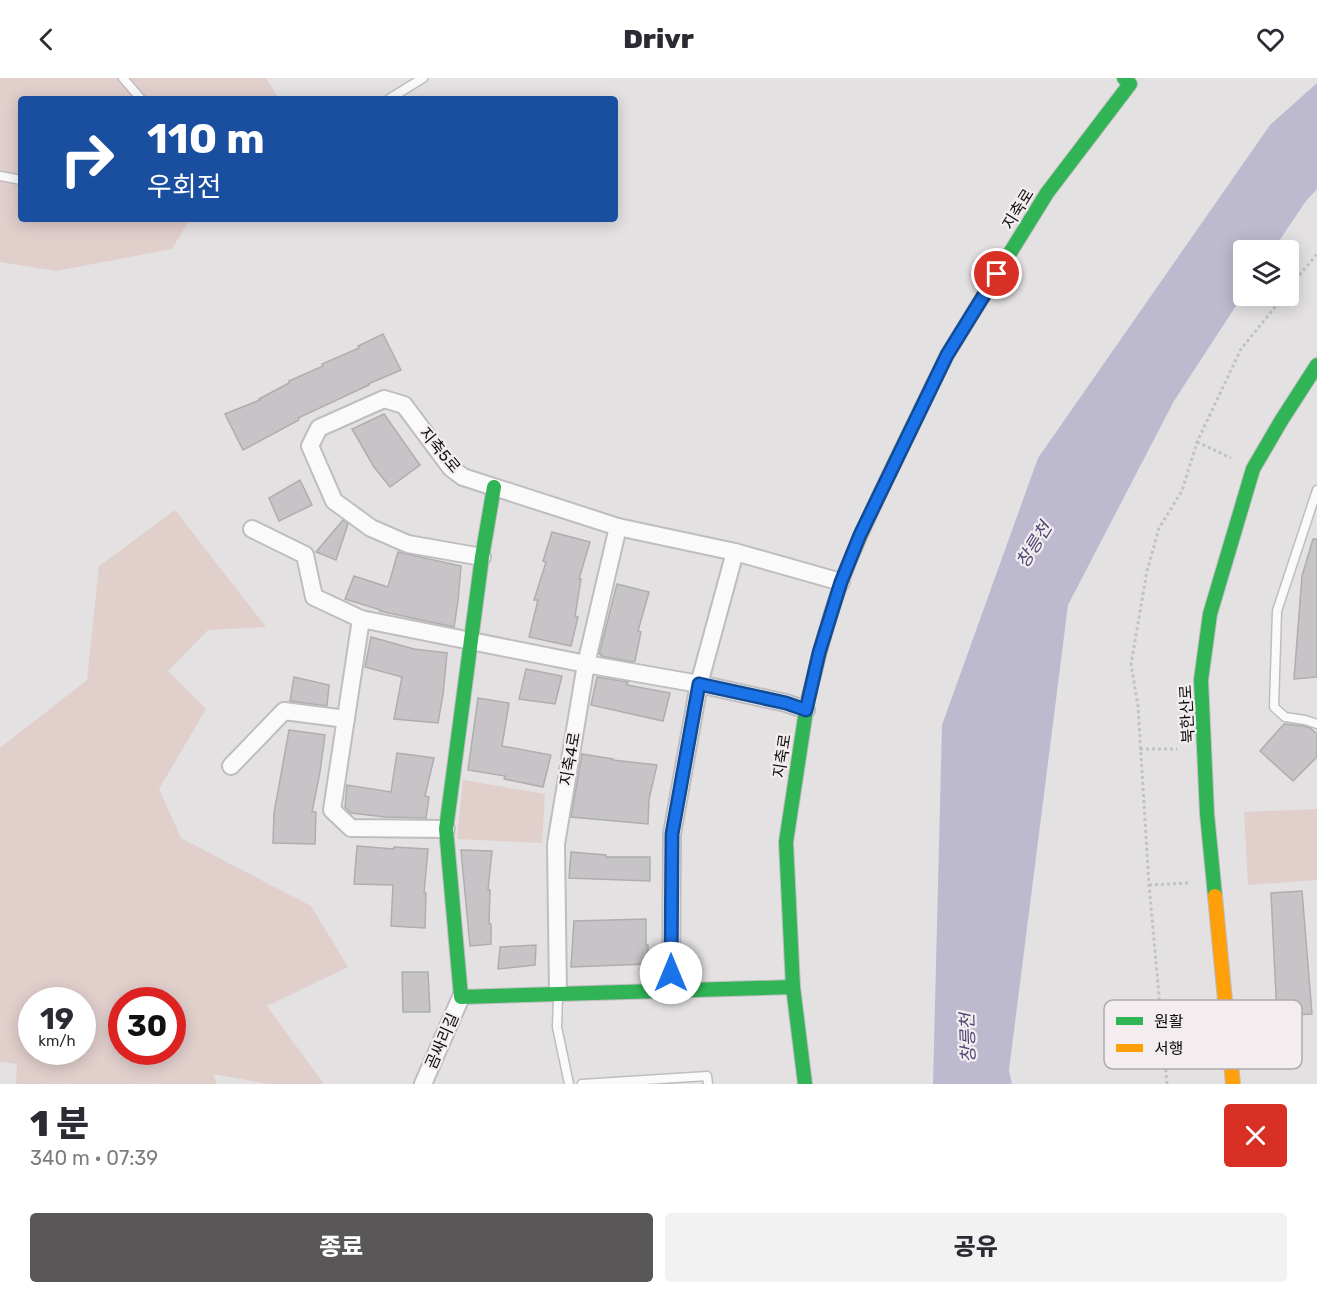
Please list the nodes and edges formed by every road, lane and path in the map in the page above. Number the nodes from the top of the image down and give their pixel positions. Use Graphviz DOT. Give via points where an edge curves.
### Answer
graph roads {
  1 [pos="123,78"];
  2 [pos="423,78"];
  3 [pos="1127,81"];
  4 [pos="138,96"];
  5 [pos="394,96"];
  6 [pos="0,176"];
  7 [pos="18,179"];
  8 [pos="1317,254"];
  9 [pos="1299,276"];
  10 [pos="1276,306"];
  11 [pos="1317,365"];
  12 [pos="1197,442"];
  13 [pos="1232,458"];
  14 [pos="494,487"];
  15 [pos="1317,490"];
  16 [pos="618,527"];
  17 [pos="252,529"];
  18 [pos="735,552"];
  19 [pos="482,557"];
  20 [pos="841,582"];
  21 [pos="361,619"];
  22 [pos="472,640"];
  23 [pos="586,664"];
  24 [pos="699,684"];
  25 [pos="806,710"];
  26 [pos="346,719"];
  27 [pos="1317,724"];
  28 [pos="1140,749"];
  29 [pos="1177,749"];
  30 [pos="231,766"];
  31 [pos="446,829"];
  32 [pos="1189,883"];
  33 [pos="1149,885"];
  34 [pos="793,987"];
  35 [pos="671,991"];
  36 [pos="558,994"];
  37 [pos="461,997"];
  38 [pos="1159,1000"];
  39 [pos="1225,1000"];
  40 [pos="1166,1069"];
  41 [pos="1232,1069"];
  42 [pos="642,1082"];
  43 [pos="423,1084"];
  44 [pos="569,1084"];
  45 [pos="582,1084"];
  46 [pos="588,1084"];
  47 [pos="708,1084"];
  48 [pos="805,1084"];
  49 [pos="1167,1084"];
  50 [pos="1233,1084"];
  1 -- 4 [label="lane"];
  2 -- 5 [label="lane"];
  3 -- 20 [label="street, 지축로" via="1047,193 947,355"];
  6 -- 7 [label="lane"];
  8 -- 9 [label="path"];
  10 -- 12 [label="path" via="1241,349"];
  11 -- 39 [label="street, 북한산로" via="1253,469 1210,614 1201,680 1207,814"];
  12 -- 13 [label="path"];
  12 -- 28 [label="path" via="1182,491 1159,528 1147,571 1131,664"];
  14 -- 16 [label="street, 지축5로"];
  14 -- 19 [label="street"];
  14 -- 19 [label="street, 지축5로" via="463,477 451,468 404,405 384,399 319,428 310,446 334,501 371,528 408,544"];
  15 -- 27 [label="lane" via="1276,611 1274,707 1286,717"];
  16 -- 18 [label="street, 지축5로"];
  16 -- 23 [label="street, 지축4로"];
  17 -- 21 [label="street" via="305,555 314,597"];
  18 -- 20 [label="street, 지축5로"];
  18 -- 24 [label="street"];
  19 -- 22 [label="street"];
  20 -- 25 [label="street, 지축로"];
  21 -- 22 [label="street"];
  21 -- 26 [label="street"];
  22 -- 23 [label="street"];
  22 -- 31 [label="street"];
  23 -- 24 [label="street"];
  23 -- 36 [label="street, 지축4로" via="556,844"];
  24 -- 25 [label="street"];
  24 -- 35 [label="street" via="672,834"];
  25 -- 34 [label="street, 지축로" via="786,842"];
  26 -- 30 [label="street" via="284,711"];
  26 -- 31 [label="street" via="332,810 351,828"];
  28 -- 29 [label="path"];
  28 -- 33 [label="path"];
  31 -- 37 [label="street"];
  32 -- 33 [label="path"];
  33 -- 38 [label="path"];
  34 -- 35 [label="street"];
  34 -- 48 [label="street, 지축로"];
  35 -- 36 [label="street"];
  36 -- 37 [label="street"];
  36 -- 44 [label="lane" via="557,1027"];
  37 -- 43 [label="street, 곰싸리길"];
  40 -- 49 [label="path"];
  41 -- 50 [label="street, 북한산로"];
  42 -- 46 [label="lane"];
  42 -- 47 [label="lane" via="707,1076"];
  45 -- 46 [label="lane"];
}
